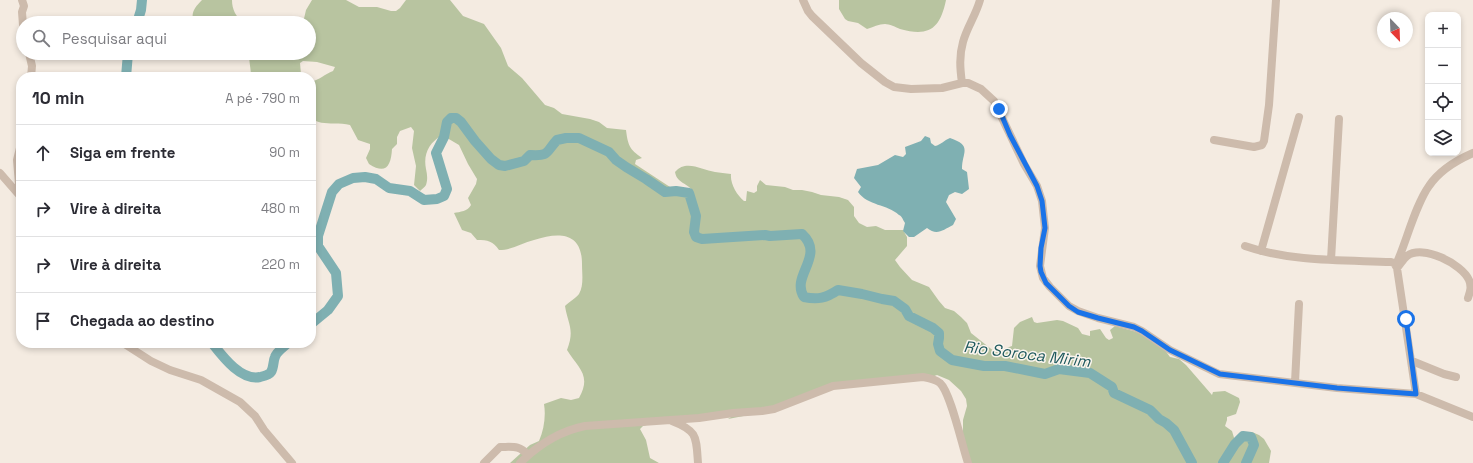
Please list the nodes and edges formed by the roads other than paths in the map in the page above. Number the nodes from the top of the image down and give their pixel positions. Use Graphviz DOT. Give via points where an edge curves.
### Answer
graph roads {
  1 [pos="22,0"];
  2 [pos="803,0"];
  3 [pos="980,0"];
  4 [pos="1276,0"];
  5 [pos="22,16"];
  6 [pos="31,60"];
  7 [pos="31,72"];
  8 [pos="962,83"];
  9 [pos="1299,117"];
  10 [pos="1339,119"];
  11 [pos="1214,140"];
  12 [pos="1473,153"];
  13 [pos="0,173"];
  14 [pos="16,193"];
  15 [pos="1245,246"];
  16 [pos="1261,251"];
  17 [pos="1332,260"];
  18 [pos="1398,268"];
  19 [pos="1468,298"];
  20 [pos="1299,304"];
  21 [pos="131,348"];
  22 [pos="1412,361"];
  23 [pos="1431,368"];
  24 [pos="1414,376"];
  25 [pos="1456,377"];
  26 [pos="1295,382"];
  27 [pos="1416,394"];
  28 [pos="1473,417"];
  29 [pos="669,420"];
  30 [pos="528,455"];
  31 [pos="292,463"];
  32 [pos="484,463"];
  33 [pos="520,463"];
  34 [pos="698,463"];
  35 [pos="968,463"];
  1 -- 5 [label="street"];
  2 -- 8 [label="street" via="812,16 861,63 890,84 911,89 942,88"];
  3 -- 8 [label="street" via="961,51"];
  4 -- 11 [label="street" via="1271,83 1264,141 1262,145 1254,147"];
  6 -- 7 [label="street"];
  8 -- 26 [label="street" via="981,89 994,101 1037,186 1042,201 1045,228 1041,248 1041,272 1046,283 1069,306 1078,312 1134,327 1170,350 1220,374"];
  9 -- 16 [label="street"];
  10 -- 17 [label="street"];
  12 -- 18 [label="street" via="1443,171 1429,186 1398,260"];
  13 -- 14 [label="street"];
  15 -- 16 [label="street"];
  16 -- 17 [label="street"];
  17 -- 18 [label="street" via="1391,262"];
  18 -- 19 [label="street" via="1407,256 1416,252 1438,257 1464,271 1471,287"];
  18 -- 22 [label="street"];
  20 -- 26 [label="street"];
  21 -- 31 [label="street" via="151,361 201,380 240,402 255,416"];
  22 -- 23 [label="street"];
  22 -- 24 [label="street"];
  23 -- 24 [label="street"];
  23 -- 25 [label="street"];
  24 -- 27 [label="street"];
  26 -- 27 [label="street"];
  27 -- 28 [label="street"];
  29 -- 30 [label="street" via="571,429"];
  29 -- 34 [label="street" via="692,432 697,442"];
  29 -- 35 [label="street" via="774,409 833,386 923,377 936,380 946,392"];
  30 -- 32 [label="street" via="522,448 500,447"];
  30 -- 33 [label="street"];
}
